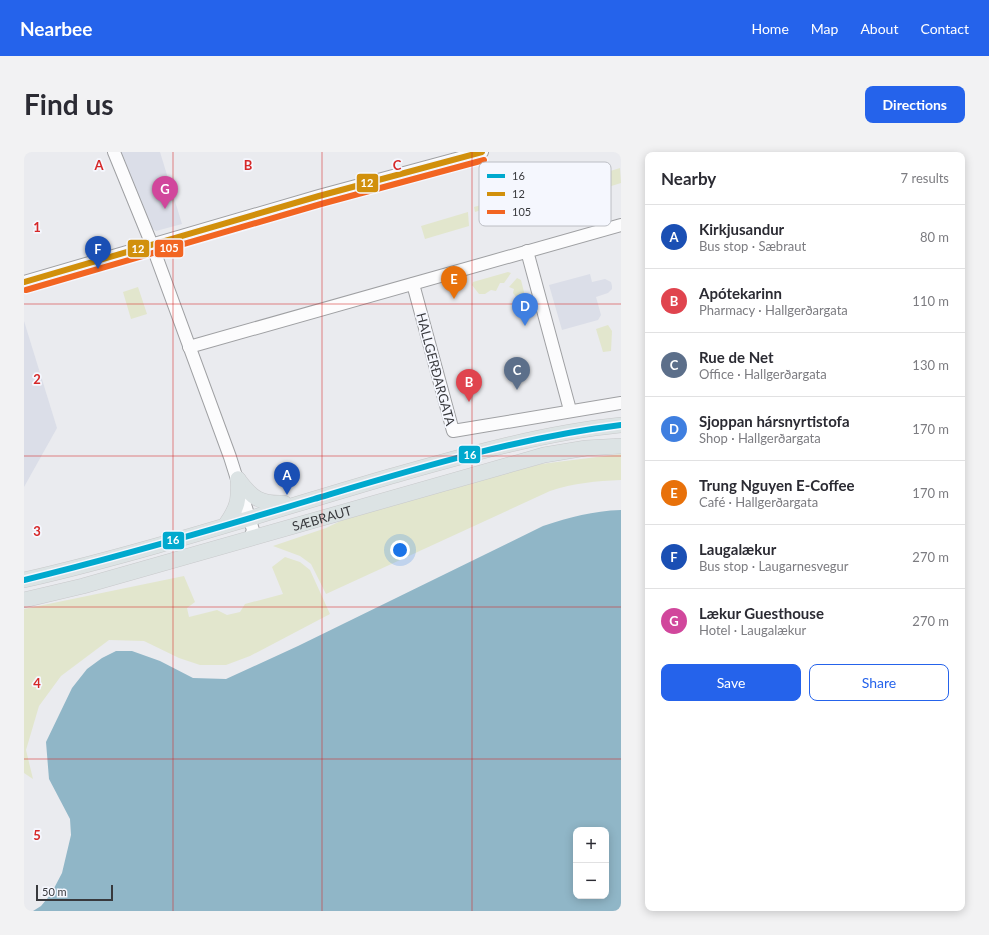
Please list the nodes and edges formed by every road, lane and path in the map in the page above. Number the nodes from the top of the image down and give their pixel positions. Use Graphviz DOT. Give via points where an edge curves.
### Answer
graph roads {
  1 [pos="114,152"];
  2 [pos="482,152"];
  3 [pos="621,225"];
  4 [pos="152,245"];
  5 [pos="527,251"];
  6 [pos="24,282"];
  7 [pos="413,284"];
  8 [pos="189,347"];
  9 [pos="621,403"];
  10 [pos="570,410"];
  11 [pos="621,425"];
  12 [pos="621,446"];
  13 [pos="238,479"];
  14 [pos="299,503"];
  15 [pos="249,518"];
  16 [pos="226,524"];
  17 [pos="250,538"];
  18 [pos="24,580"];
  19 [pos="24,600"];
  1 -- 4 [label="street"];
  2 -- 4 [label="street"];
  3 -- 5 [label="street"];
  4 -- 6 [label="street"];
  4 -- 8 [label="street"];
  5 -- 7 [label="street"];
  5 -- 10 [label="street"];
  7 -- 8 [label="street"];
  7 -- 10 [label="street, HALLGERÐARGATA" via="453,431"];
  8 -- 13 [label="street"];
  9 -- 10 [label="street, HALLGERÐARGATA"];
  11 -- 14 [label="main road, SÆBRAUT" via="578,429 514,443"];
  12 -- 17 [label="main road, SÆBRAUT" via="586,448 544,455"];
  13 -- 14 [label="main road" via="247,491 260,501 270,504"];
  13 -- 15 [label="street"];
  13 -- 16 [label="main road" via="239,500"];
  14 -- 15 [label="main road, SÆBRAUT"];
  15 -- 16 [label="main road, SÆBRAUT"];
  15 -- 17 [label="street" via="253,530"];
  16 -- 18 [label="main road, SÆBRAUT"];
  17 -- 19 [label="main road, SÆBRAUT" via="83,586"];
}
